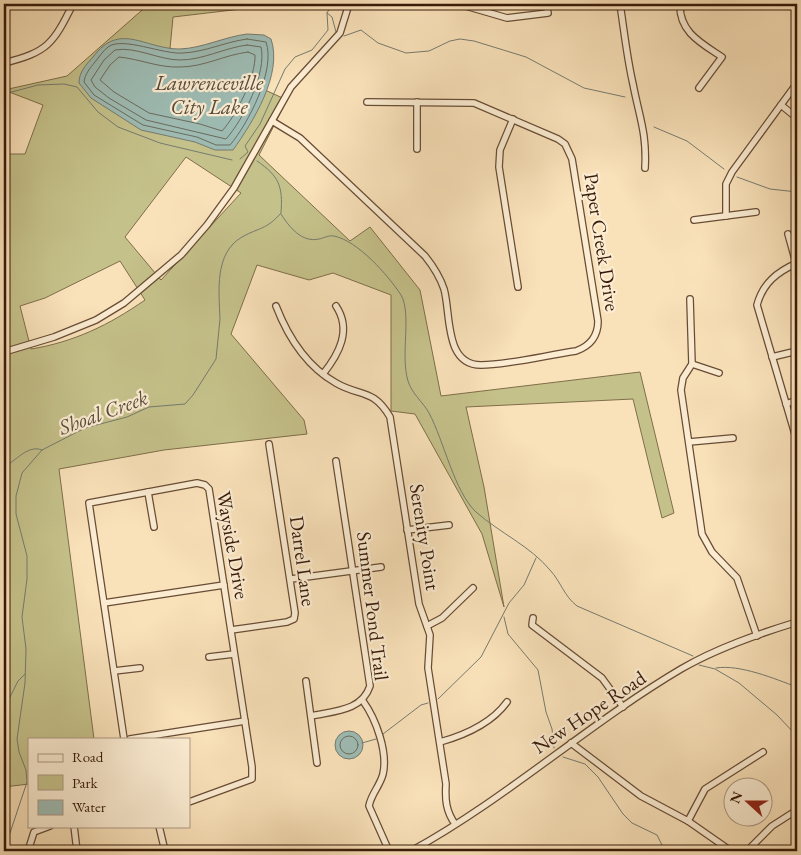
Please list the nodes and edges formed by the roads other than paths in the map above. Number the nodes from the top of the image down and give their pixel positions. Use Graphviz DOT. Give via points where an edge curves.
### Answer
graph roads {
  1 [pos="73,4"];
  2 [pos="349,4"];
  3 [pos="460,4"];
  4 [pos="546,4"];
  5 [pos="620,4"];
  6 [pos="680,4"];
  7 [pos="4,63"];
  8 [pos="797,83"];
  9 [pos="700,88"];
  10 [pos="368,102"];
  11 [pos="418,102"];
  12 [pos="781,105"];
  13 [pos="797,118"];
  14 [pos="513,119"];
  15 [pos="272,122"];
  16 [pos="417,149"];
  17 [pos="645,168"];
  18 [pos="756,212"];
  19 [pos="726,216"];
  20 [pos="694,220"];
  21 [pos="788,234"];
  22 [pos="797,263"];
  23 [pos="518,287"];
  24 [pos="690,299"];
  25 [pos="276,306"];
  26 [pos="336,306"];
  27 [pos="797,351"];
  28 [pos="4,352"];
  29 [pos="772,357"];
  30 [pos="692,364"];
  31 [pos="719,373"];
  32 [pos="323,374"];
  33 [pos="797,400"];
  34 [pos="786,404"];
  35 [pos="733,438"];
  36 [pos="797,441"];
  37 [pos="689,442"];
  38 [pos="269,444"];
  39 [pos="336,461"];
  40 [pos="148,492"];
  41 [pos="448,525"];
  42 [pos="154,527"];
  43 [pos="407,530"];
  44 [pos="381,567"];
  45 [pos="353,572"];
  46 [pos="291,579"];
  47 [pos="224,585"];
  48 [pos="473,588"];
  49 [pos="104,603"];
  50 [pos="533,618"];
  51 [pos="797,622"];
  52 [pos="427,626"];
  53 [pos="231,630"];
  54 [pos="756,636"];
  55 [pos="234,654"];
  56 [pos="209,657"];
  57 [pos="140,668"];
  58 [pos="114,672"];
  59 [pos="306,681"];
  60 [pos="363,701"];
  61 [pos="507,702"];
  62 [pos="624,707"];
  63 [pos="311,716"];
  64 [pos="245,721"];
  65 [pos="124,738"];
  66 [pos="136,738"];
  67 [pos="440,742"];
  68 [pos="571,743"];
  69 [pos="764,752"];
  70 [pos="317,763"];
  71 [pos="190,802"];
  72 [pos="797,810"];
  73 [pos="688,821"];
  74 [pos="455,824"];
  75 [pos="38,828"];
  76 [pos="74,828"];
  77 [pos="159,828"];
  78 [pos="421,849"];
  79 [pos="28,851"];
  80 [pos="77,851"];
  81 [pos="165,851"];
  82 [pos="389,851"];
  83 [pos="411,851"];
  84 [pos="731,851"];
  85 [pos="747,851"];
  1 -- 7 [label="street" via="47,48"];
  2 -- 15 [label="street" via="340,33 291,87"];
  3 -- 4 [label="street" via="507,18 548,13"];
  5 -- 17 [label="street" via="633,84 644,124"];
  6 -- 9 [label="street" via="683,25 691,35 722,57"];
  8 -- 12 [label="street"];
  10 -- 11 [label="street, Paper Creek Drive"];
  11 -- 14 [label="street, Paper Creek Drive" via="474,103"];
  11 -- 16 [label="street"];
  12 -- 13 [label="street"];
  12 -- 19 [label="street" via="726,184"];
  14 -- 15 [label="street, Paper Creek Drive" via="558,139 569,150 598,328 590,343 576,351 480,365 458,355 444,289 425,256 300,138"];
  14 -- 23 [label="street" via="500,150 499,167"];
  15 -- 28 [label="street" via="234,188 207,225 149,284 96,320"];
  18 -- 19 [label="street"];
  19 -- 20 [label="street"];
  21 -- 22 [label="street"];
  22 -- 29 [label="street" via="767,282 757,305"];
  24 -- 30 [label="street"];
  25 -- 32 [label="street, Serenity Point" via="294,344"];
  26 -- 32 [label="street" via="342,316 343,336 335,358"];
  27 -- 29 [label="street"];
  29 -- 34 [label="street"];
  30 -- 31 [label="street"];
  30 -- 37 [label="street" via="683,378 681,390"];
  32 -- 43 [label="street, Serenity Point" via="337,384 372,396 390,417"];
  33 -- 34 [label="street"];
  34 -- 36 [label="street"];
  35 -- 37 [label="street"];
  37 -- 54 [label="street" via="702,534 712,552 737,578"];
  38 -- 46 [label="street, Darrel Lane"];
  39 -- 45 [label="street, Summer Pond Trail"];
  40 -- 42 [label="street"];
  40 -- 47 [label="street, Wayside Drive" via="198,483 209,489"];
  40 -- 49 [label="street, Wayside Drive" via="90,503"];
  41 -- 43 [label="street"];
  43 -- 52 [label="street, Serenity Point" via="419,604"];
  44 -- 45 [label="street"];
  45 -- 46 [label="street"];
  45 -- 60 [label="street, Summer Pond Trail" via="370,678"];
  46 -- 53 [label="street, Darrel Lane" via="294,619"];
  47 -- 49 [label="street"];
  47 -- 53 [label="street, Wayside Drive"];
  48 -- 52 [label="street" via="442,618"];
  49 -- 58 [label="street, Wayside Drive"];
  50 -- 62 [label="street" via="532,625 602,678"];
  51 -- 54 [label="street, New Hope Road"];
  52 -- 67 [label="street, Serenity Point" via="430,635 428,668"];
  53 -- 55 [label="street, Wayside Drive"];
  54 -- 62 [label="street, New Hope Road" via="681,669"];
  55 -- 56 [label="street"];
  55 -- 64 [label="street, Wayside Drive"];
  57 -- 58 [label="street"];
  58 -- 65 [label="street, Wayside Drive"];
  59 -- 63 [label="street"];
  60 -- 63 [label="street, Summer Pond Trail"];
  60 -- 82 [label="street" via="377,726 384,764 369,806"];
  61 -- 67 [label="street" via="500,712 466,735"];
  62 -- 68 [label="street, New Hope Road"];
  63 -- 70 [label="street"];
  64 -- 66 [label="street"];
  64 -- 71 [label="street, Wayside Drive" via="252,779"];
  67 -- 74 [label="street, Serenity Point" via="445,802"];
  68 -- 73 [label="street" via="641,796"];
  68 -- 74 [label="street, New Hope Road"];
  69 -- 73 [label="street" via="705,789"];
  72 -- 85 [label="street" via="772,826"];
  73 -- 84 [label="street"];
  74 -- 78 [label="street, New Hope Road"];
  75 -- 79 [label="street"];
  76 -- 80 [label="street"];
  77 -- 81 [label="street"];
  78 -- 83 [label="street, New Hope Road"];
}
